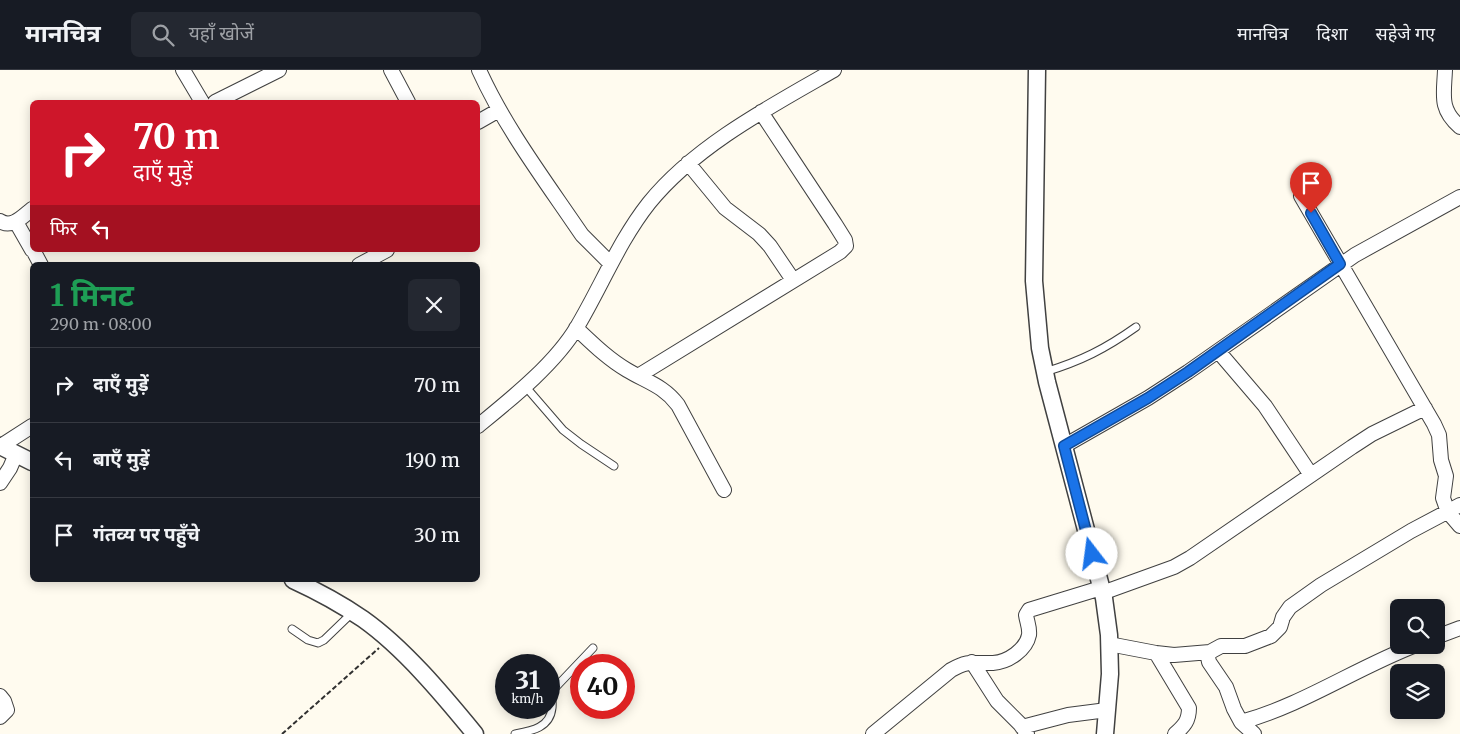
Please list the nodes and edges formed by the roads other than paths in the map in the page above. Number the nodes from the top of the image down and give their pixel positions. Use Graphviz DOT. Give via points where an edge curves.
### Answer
graph roads {
  1 [pos="183,70"];
  2 [pos="279,70"];
  3 [pos="391,70"];
  4 [pos="479,70"];
  5 [pos="834,70"];
  6 [pos="1037,70"];
  7 [pos="1445,70"];
  8 [pos="201,100"];
  9 [pos="219,100"];
  10 [pos="407,100"];
  11 [pos="499,110"];
  12 [pos="761,112"];
  13 [pos="480,121"];
  14 [pos="1460,127"];
  15 [pos="688,163"];
  16 [pos="1301,196"];
  17 [pos="1460,197"];
  18 [pos="30,210"];
  19 [pos="5,223"];
  20 [pos="30,247"];
  21 [pos="383,252"];
  22 [pos="365,262"];
  23 [pos="610,263"];
  24 [pos="1340,264"];
  25 [pos="793,280"];
  26 [pos="1136,327"];
  27 [pos="576,328"];
  28 [pos="1218,351"];
  29 [pos="1045,372"];
  30 [pos="638,376"];
  31 [pos="524,386"];
  32 [pos="1425,408"];
  33 [pos="480,424"];
  34 [pos="30,427"];
  35 [pos="0,446"];
  36 [pos="1064,446"];
  37 [pos="16,454"];
  38 [pos="30,461"];
  39 [pos="614,466"];
  40 [pos="1311,475"];
  41 [pos="0,483"];
  42 [pos="724,490"];
  43 [pos="1454,508"];
  44 [pos="1460,526"];
  45 [pos="299,582"];
  46 [pos="1102,591"];
  47 [pos="353,613"];
  48 [pos="1460,628"];
  49 [pos="292,629"];
  50 [pos="1445,634"];
  51 [pos="1109,644"];
  52 [pos="593,648"];
  53 [pos="1210,652"];
  54 [pos="1156,654"];
  55 [pos="1394,654"];
  56 [pos="972,662"];
  57 [pos="0,696"];
  58 [pos="1107,710"];
  59 [pos="0,717"];
  60 [pos="1241,722"];
  61 [pos="1024,731"];
  62 [pos="474,734"];
  63 [pos="515,734"];
  64 [pos="873,734"];
  65 [pos="1105,734"];
  66 [pos="1175,734"];
  67 [pos="1254,734"];
  1 -- 8 [label="street"];
  2 -- 9 [label="street"];
  3 -- 10 [label="street"];
  4 -- 11 [label="street"];
  5 -- 12 [label="street"];
  6 -- 29 [label="street" via="1034,288"];
  7 -- 14 [label="street" via="1443,99 1451,119"];
  11 -- 13 [label="street"];
  11 -- 23 [label="street" via="582,235"];
  12 -- 15 [label="street"];
  12 -- 25 [label="street" via="846,243 840,252"];
  15 -- 23 [label="street" via="650,201"];
  15 -- 25 [label="street" via="725,208 770,246"];
  16 -- 24 [label="street"];
  17 -- 24 [label="street"];
  18 -- 19 [label="street"];
  19 -- 20 [label="street"];
  21 -- 22 [label="street"];
  23 -- 27 [label="street"];
  24 -- 28 [label="street"];
  24 -- 32 [label="street"];
  25 -- 30 [label="street"];
  26 -- 29 [label="lane" via="1092,355"];
  27 -- 30 [label="street" via="608,356"];
  27 -- 31 [label="street" via="557,353"];
  28 -- 36 [label="street" via="1148,398"];
  28 -- 40 [label="street" via="1265,406"];
  29 -- 36 [label="street"];
  30 -- 42 [label="street" via="660,387 674,400"];
  31 -- 33 [label="street"];
  31 -- 39 [label="lane" via="563,430"];
  32 -- 40 [label="street" via="1372,434"];
  32 -- 43 [label="street" via="1439,435 1446,476 1443,498"];
  34 -- 35 [label="street"];
  35 -- 37 [label="street"];
  36 -- 46 [label="street"];
  37 -- 38 [label="street"];
  37 -- 41 [label="street"];
  40 -- 46 [label="street" via="1174,567"];
  43 -- 44 [label="street"];
  43 -- 53 [label="street" via="1321,585 1290,607 1280,627 1271,636 1245,646 1221,646"];
  45 -- 47 [label="street"];
  46 -- 51 [label="street"];
  46 -- 56 [label="street" via="1029,610 1026,616 1029,634 1023,648 1015,655 994,663"];
  47 -- 49 [label="lane" via="318,643"];
  47 -- 62 [label="street" via="388,640 432,684"];
  48 -- 50 [label="street"];
  51 -- 54 [label="street"];
  51 -- 58 [label="street"];
  52 -- 63 [label="lane" via="554,689 552,712 541,728"];
  53 -- 54 [label="street"];
  53 -- 60 [label="street" via="1209,662 1226,687"];
  54 -- 66 [label="street" via="1189,708 1187,723"];
  55 -- 60 [label="street" via="1282,708"];
  56 -- 61 [label="street" via="997,701"];
  56 -- 64 [label="street" via="951,670"];
  57 -- 59 [label="street" via="7,710"];
  58 -- 61 [label="street" via="1068,715"];
  58 -- 65 [label="street"];
  60 -- 67 [label="street"];
}
